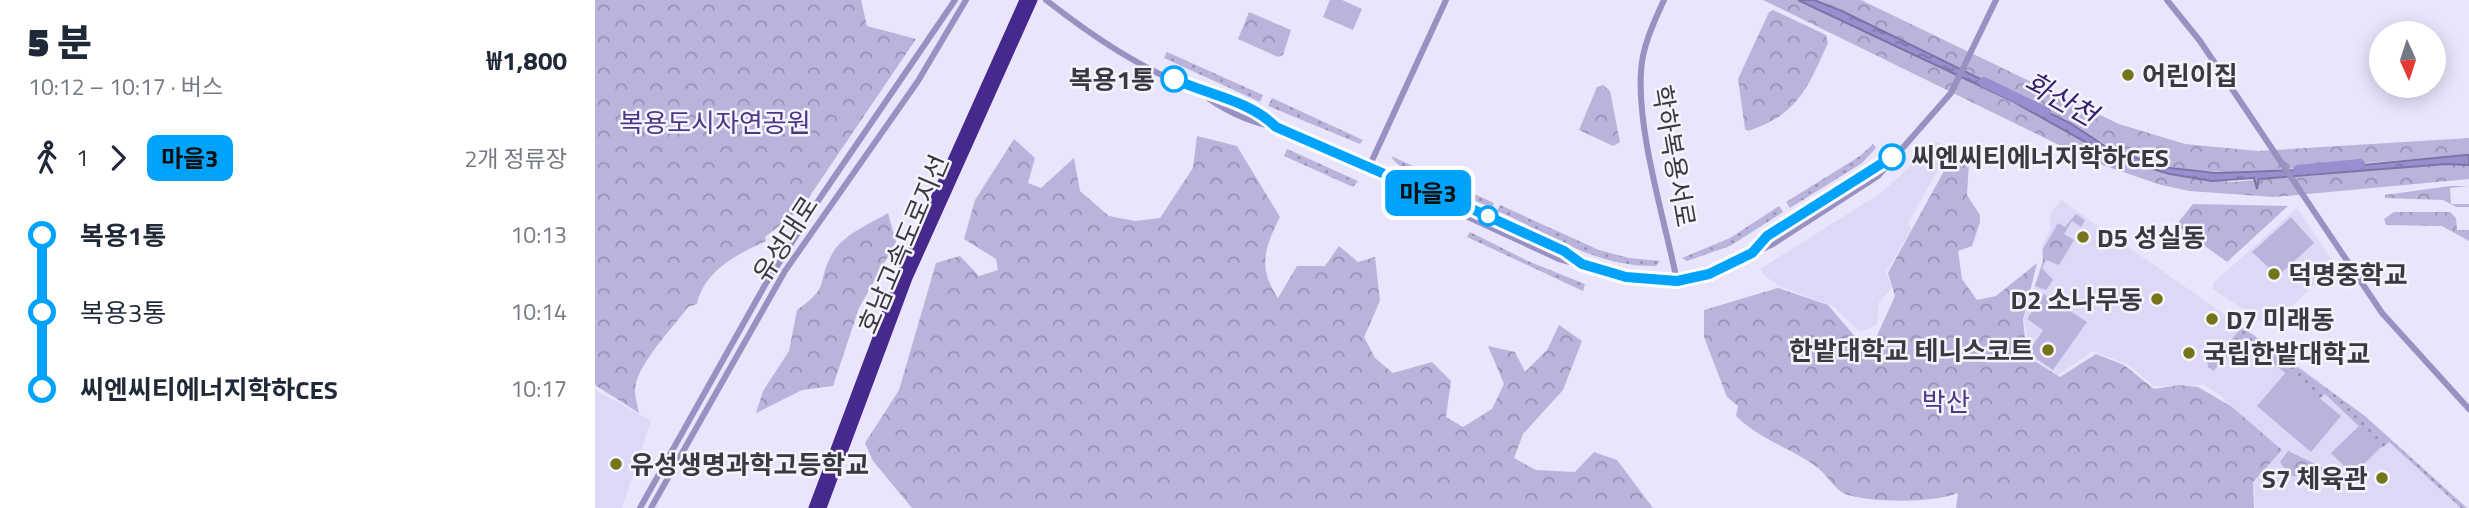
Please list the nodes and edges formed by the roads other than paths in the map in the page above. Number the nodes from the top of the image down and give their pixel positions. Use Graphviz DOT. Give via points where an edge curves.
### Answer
graph roads {
  1 [pos="955,0"];
  2 [pos="968,0"];
  3 [pos="1024,0"];
  4 [pos="1033,0"];
  5 [pos="1046,0"];
  6 [pos="1446,0"];
  7 [pos="1664,0"];
  8 [pos="1996,0"];
  9 [pos="2168,0"];
  10 [pos="1022,14"];
  11 [pos="971,127"];
  12 [pos="1369,167"];
  13 [pos="1677,281"];
  14 [pos="2469,409"];
  15 [pos="640,508"];
  16 [pos="651,508"];
  17 [pos="813,508"];
  18 [pos="822,508"];
  1 -- 15 [label="street, 유성대로" via="765,285"];
  2 -- 16 [label="street, 유성대로" via="785,271"];
  3 -- 10 [label="highway, 호남고속도로지선"];
  4 -- 10 [label="highway, 호남고속도로지선"];
  5 -- 12 [label="street" via="1119,52"];
  6 -- 12 [label="street"];
  7 -- 13 [label="street, 학하복용서로" via="1643,56 1641,89"];
  8 -- 13 [label="street" via="1952,91 1893,157 1767,236 1752,253 1709,274"];
  9 -- 14 [label="street" via="2382,313"];
  10 -- 11 [label="highway, 호남고속도로지선"];
  11 -- 17 [label="highway, 호남고속도로지선" via="901,274"];
  11 -- 18 [label="highway, 호남고속도로지선" via="908,278"];
  12 -- 13 [label="street" via="1456,205 1473,220 1559,259 1626,277"];
}
